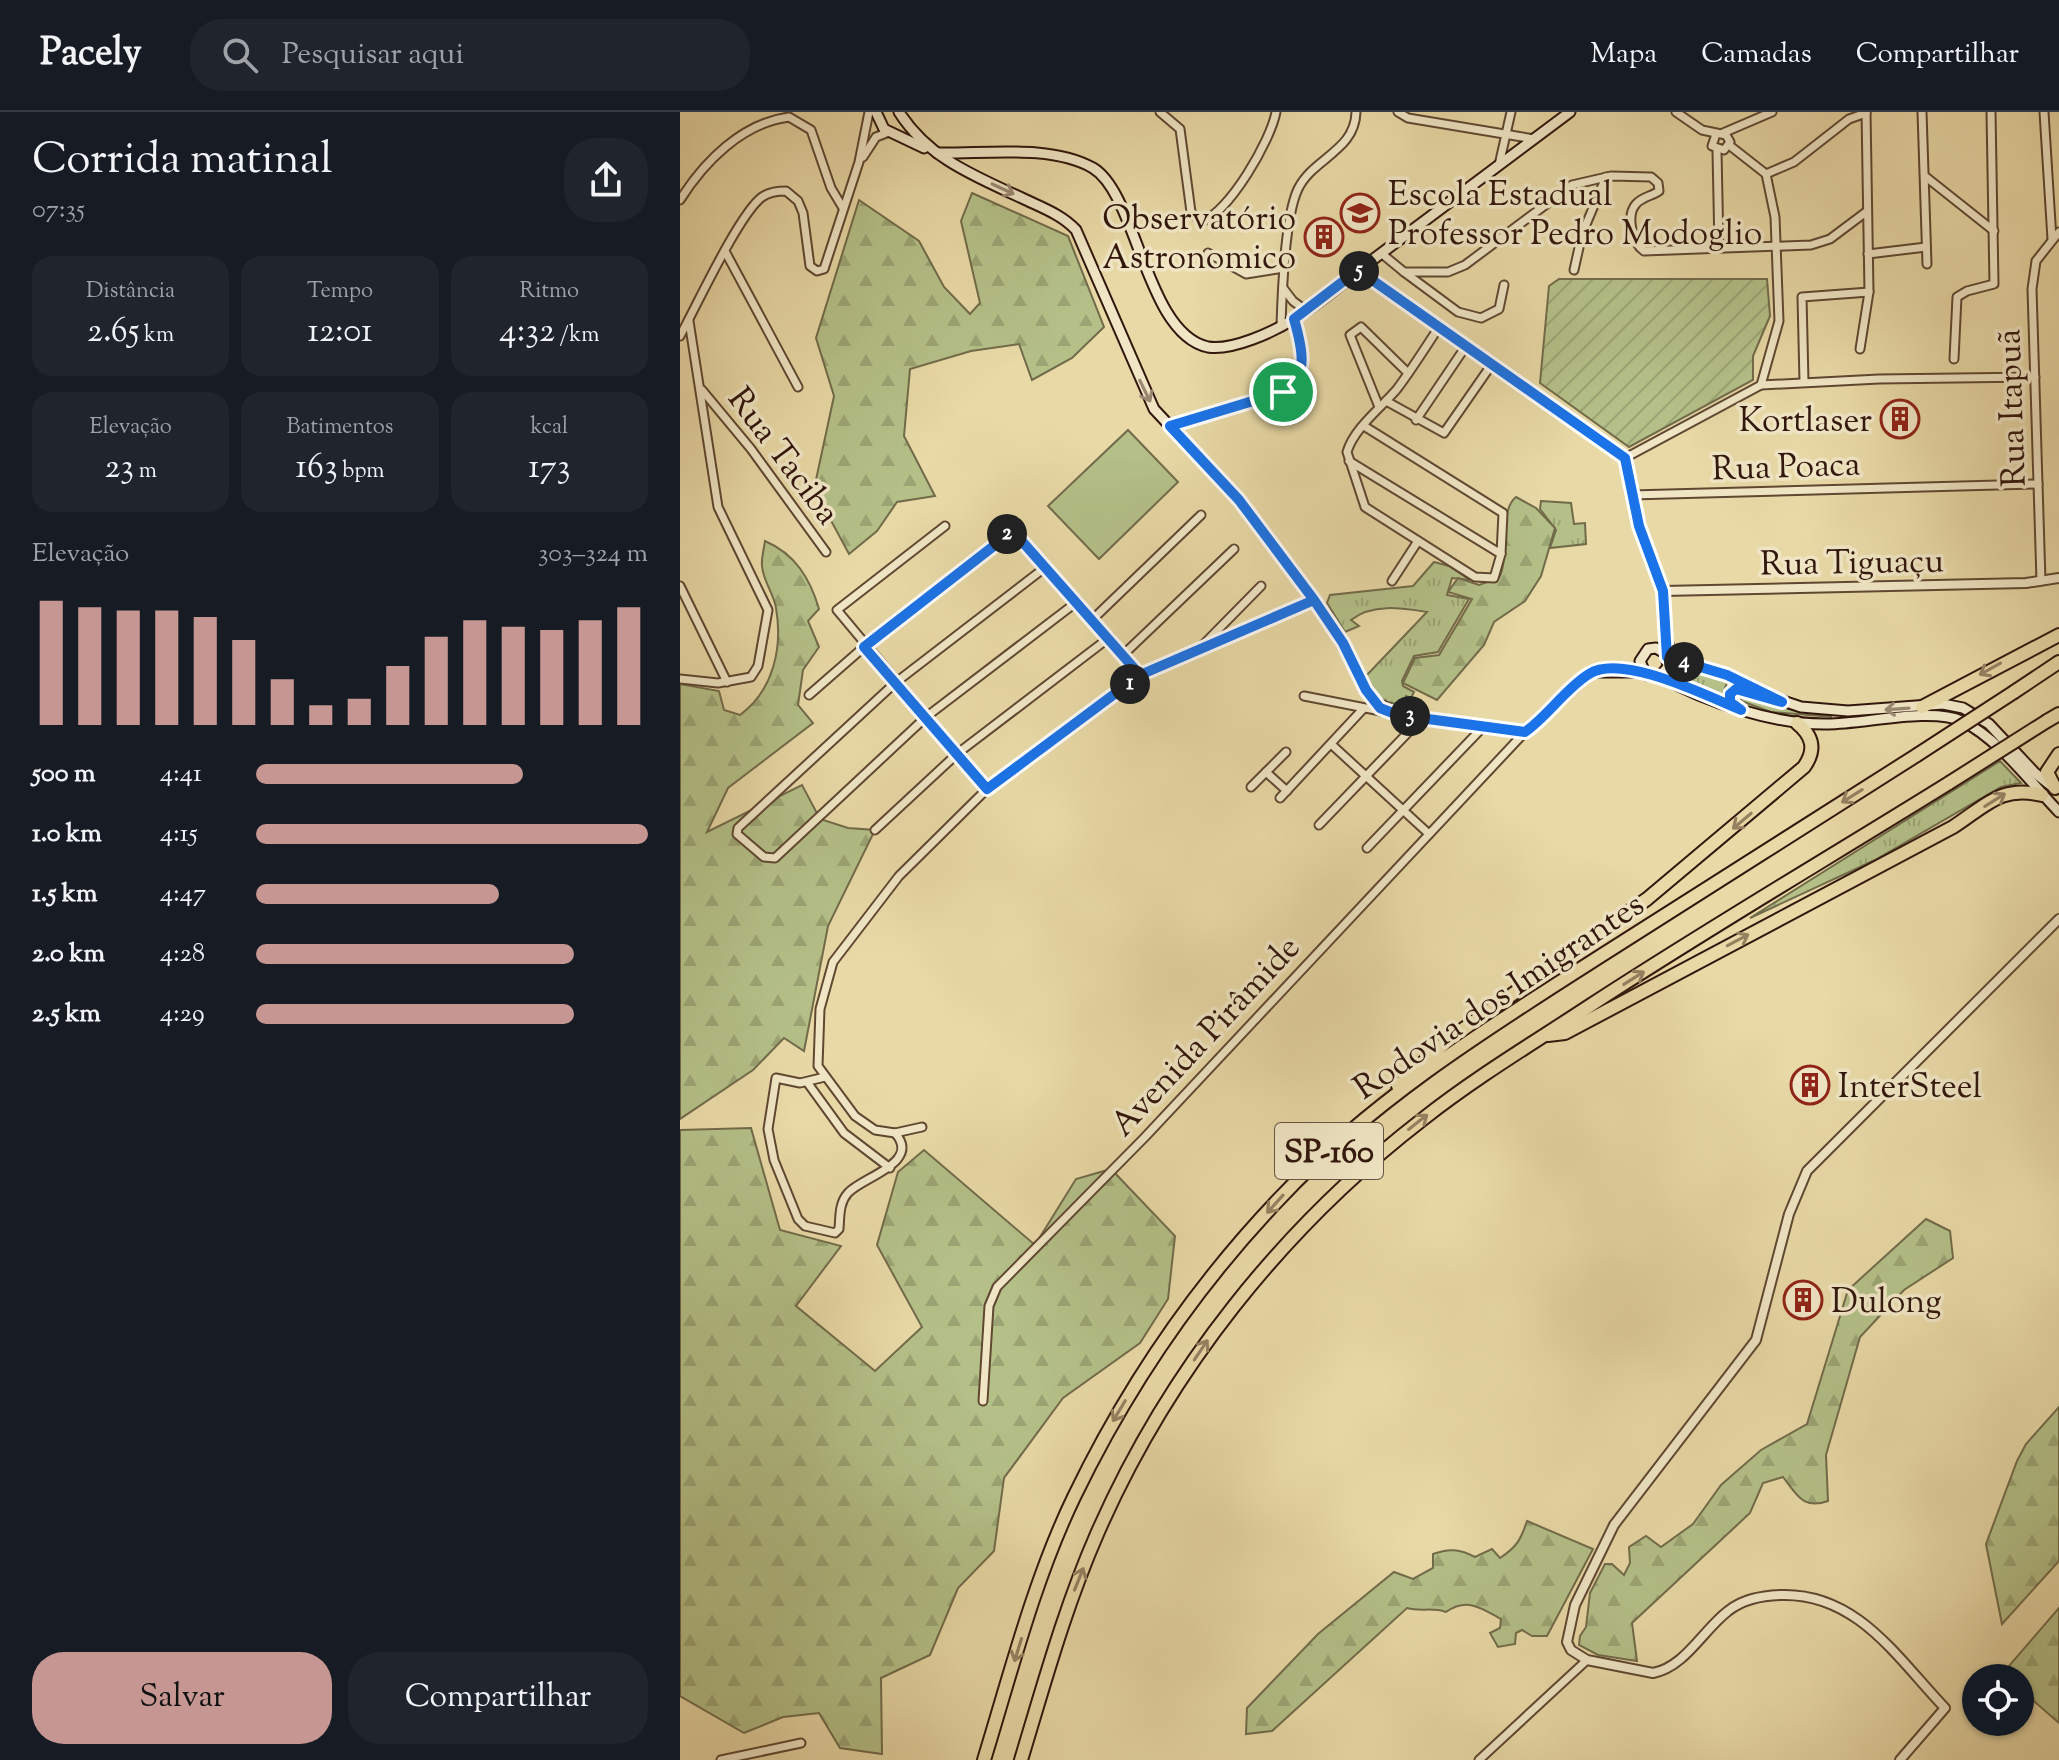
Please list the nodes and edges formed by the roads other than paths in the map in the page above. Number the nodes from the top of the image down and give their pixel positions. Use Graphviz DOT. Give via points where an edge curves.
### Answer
graph roads {
  1 [pos="869,112"];
  2 [pos="876,112"];
  3 [pos="899,112"];
  4 [pos="1160,112"];
  5 [pos="1276,112"];
  6 [pos="1356,112"];
  7 [pos="1398,112"];
  8 [pos="1511,112"];
  9 [pos="1570,112"];
  10 [pos="1676,112"];
  11 [pos="1772,112"];
  12 [pos="1866,112"];
  13 [pos="1922,112"];
  14 [pos="1991,112"];
  15 [pos="2044,112"];
  16 [pos="1702,130"];
  17 [pos="889,132"];
  18 [pos="1509,133"];
  19 [pos="1720,134"];
  20 [pos="1534,139"];
  21 [pos="1711,143"];
  22 [pos="1729,145"];
  23 [pos="1717,151"];
  24 [pos="934,153"];
  25 [pos="970,154"];
  26 [pos="859,162"];
  27 [pos="1499,165"];
  28 [pos="969,173"];
  29 [pos="1766,174"];
  30 [pos="1606,177"];
  31 [pos="1926,177"];
  32 [pos="680,200"];
  33 [pos="843,208"];
  34 [pos="1866,212"];
  35 [pos="1994,231"];
  36 [pos="2059,232"];
  37 [pos="2052,239"];
  38 [pos="1775,247"];
  39 [pos="1926,247"];
  40 [pos="1719,248"];
  41 [pos="726,253"];
  42 [pos="1208,253"];
  43 [pos="1381,253"];
  44 [pos="1868,254"];
  45 [pos="1927,264"];
  46 [pos="1284,268"];
  47 [pos="1358,270"];
  48 [pos="1574,270"];
  49 [pos="1404,272"];
  50 [pos="1504,285"];
  51 [pos="1282,286"];
  52 [pos="1869,292"];
  53 [pos="1305,310"];
  54 [pos="1294,319"];
  55 [pos="689,320"];
  56 [pos="1281,325"];
  57 [pos="1439,327"];
  58 [pos="680,336"];
  59 [pos="1466,346"];
  60 [pos="1860,349"];
  61 [pos="1954,359"];
  62 [pos="1492,364"];
  63 [pos="1408,373"];
  64 [pos="2035,377"];
  65 [pos="1804,382"];
  66 [pos="1761,385"];
  67 [pos="798,387"];
  68 [pos="702,390"];
  69 [pos="1386,401"];
  70 [pos="1379,407"];
  71 [pos="1416,420"];
  72 [pos="1170,426"];
  73 [pos="1364,426"];
  74 [pos="1625,458"];
  75 [pos="1349,461"];
  76 [pos="2038,484"];
  77 [pos="1631,495"];
  78 [pos="1201,515"];
  79 [pos="945,526"];
  80 [pos="1418,541"];
  81 [pos="1234,549"];
  82 [pos="826,552"];
  83 [pos="1501,554"];
  84 [pos="1047,566"];
  85 [pos="2059,578"];
  86 [pos="1392,581"];
  87 [pos="2041,581"];
  88 [pos="680,586"];
  89 [pos="1261,586"];
  90 [pos="1663,591"];
  91 [pos="1314,600"];
  92 [pos="1078,601"];
  93 [pos="1093,619"];
  94 [pos="1664,627"];
  95 [pos="2059,635"];
  96 [pos="1110,637"];
  97 [pos="864,647"];
  98 [pos="1656,648"];
  99 [pos="1195,653"];
  100 [pos="1124,654"];
  101 [pos="1667,656"];
  102 [pos="1640,661"];
  103 [pos="2059,662"];
  104 [pos="1624,670"];
  105 [pos="1644,672"];
  106 [pos="1140,675"];
  107 [pos="1660,676"];
  108 [pos="680,679"];
  109 [pos="727,682"];
  110 [pos="895,683"];
  111 [pos="1366,690"];
  112 [pos="809,695"];
  113 [pos="1304,696"];
  114 [pos="1782,702"];
  115 [pos="1348,705"];
  116 [pos="1922,707"];
  117 [pos="1363,709"];
  118 [pos="1741,710"];
  119 [pos="1391,713"];
  120 [pos="926,717"];
  121 [pos="1423,717"];
  122 [pos="2053,717"];
  123 [pos="1797,723"];
  124 [pos="1484,726"];
  125 [pos="1525,732"];
  126 [pos="1331,744"];
  127 [pos="1286,752"];
  128 [pos="958,753"];
  129 [pos="2059,754"];
  130 [pos="1266,772"];
  131 [pos="1367,777"];
  132 [pos="1251,787"];
  133 [pos="987,789"];
  134 [pos="2057,789"];
  135 [pos="1287,791"];
  136 [pos="2042,795"];
  137 [pos="1280,798"];
  138 [pos="1403,810"];
  139 [pos="2059,812"];
  140 [pos="1319,825"];
  141 [pos="875,830"];
  142 [pos="1429,834"];
  143 [pos="1367,848"];
  144 [pos="2059,919"];
  145 [pos="1543,1036"];
  146 [pos="825,1077"];
  147 [pos="807,1082"];
  148 [pos="1388,1100"];
  149 [pos="922,1127"];
  150 [pos="895,1133"];
  151 [pos="890,1168"];
  152 [pos="983,1401"];
  153 [pos="1587,1660"];
  154 [pos="801,1743"];
  155 [pos="721,1760"];
  156 [pos="984,1760"];
  157 [pos="1021,1760"];
  158 [pos="1479,1760"];
  159 [pos="1900,1760"];
  1 -- 26 [label="street"];
  2 -- 17 [label="main road"];
  3 -- 17 [label="main road"];
  3 -- 24 [label="main road"];
  4 -- 5 [label="street" via="1180,129 1191,212 1201,222 1217,212 1263,150"];
  6 -- 46 [label="street" via="1351,136 1296,193"];
  7 -- 18 [label="street" via="1408,118"];
  8 -- 18 [label="street"];
  9 -- 20 [label="main road"];
  10 -- 16 [label="street"];
  11 -- 19 [label="street"];
  12 -- 29 [label="street" via="1794,162"];
  12 -- 34 [label="street"];
  13 -- 31 [label="street"];
  14 -- 35 [label="street"];
  15 -- 37 [label="street"];
  16 -- 19 [label="street"];
  16 -- 21 [label="street"];
  17 -- 24 [label="main road"];
  17 -- 26 [label="street" via="876,137"];
  18 -- 20 [label="street"];
  18 -- 27 [label="street"];
  19 -- 21 [label="street"];
  19 -- 22 [label="street"];
  20 -- 27 [label="main road"];
  21 -- 23 [label="street"];
  22 -- 23 [label="street"];
  22 -- 29 [label="street"];
  23 -- 40 [label="street"];
  24 -- 25 [label="main road"];
  24 -- 28 [label="main road"];
  25 -- 28 [label="main road" via="965,162"];
  25 -- 56 [label="main road" via="1069,159 1096,170 1122,208 1148,278 1196,342 1229,346"];
  26 -- 33 [label="street"];
  27 -- 43 [label="main road"];
  28 -- 72 [label="main road, one-way" via="1055,213 1076,230 1148,398"];
  29 -- 38 [label="street"];
  30 -- 40 [label="street" via="1651,177 1658,183 1659,191 1632,211 1633,236 1640,249"];
  30 -- 48 [label="street" via="1582,234"];
  30 -- 49 [label="street" via="1572,185 1456,270"];
  31 -- 35 [label="street"];
  31 -- 39 [label="street"];
  32 -- 33 [label="street" via="726,146 764,123 789,117 811,130"];
  33 -- 41 [label="street" via="826,266 817,271 808,260 798,201 786,191 756,203"];
  34 -- 38 [label="street" via="1823,243"];
  34 -- 44 [label="street"];
  35 -- 61 [label="street" via="1994,284 1957,297"];
  36 -- 37 [label="street, Rua Itapuã"];
  37 -- 64 [label="street, Rua Itapuã" via="2033,270"];
  38 -- 40 [label="street"];
  38 -- 66 [label="street" via="1779,321"];
  39 -- 44 [label="street"];
  39 -- 45 [label="street"];
  41 -- 55 [label="street"];
  41 -- 67 [label="street"];
  42 -- 46 [label="street" via="1246,274"];
  43 -- 47 [label="main road"];
  43 -- 49 [label="street"];
  44 -- 52 [label="street"];
  46 -- 51 [label="street"];
  47 -- 53 [label="main road"];
  47 -- 57 [label="street"];
  49 -- 50 [label="street" via="1458,312 1481,318 1499,309"];
  51 -- 53 [label="street"];
  51 -- 56 [label="street"];
  52 -- 60 [label="street"];
  52 -- 65 [label="street" via="1802,297"];
  53 -- 54 [label="main road"];
  54 -- 56 [label="main road"];
  54 -- 72 [label="main road" via="1302,355 1292,388"];
  55 -- 58 [label="street"];
  55 -- 68 [label="street"];
  57 -- 59 [label="street"];
  57 -- 63 [label="street"];
  59 -- 62 [label="street"];
  59 -- 71 [label="street"];
  62 -- 71 [label="street" via="1447,432"];
  62 -- 74 [label="street"];
  63 -- 69 [label="street"];
  63 -- 70 [label="street" via="1361,327 1350,335"];
  64 -- 65 [label="street"];
  64 -- 76 [label="street, Rua Itapuã"];
  65 -- 66 [label="street"];
  66 -- 74 [label="street"];
  68 -- 82 [label="street, Rua Taciba"];
  68 -- 109 [label="street" via="718,507 769,621 755,672"];
  69 -- 70 [label="street"];
  69 -- 71 [label="street"];
  70 -- 73 [label="street"];
  72 -- 91 [label="main road" via="1239,500"];
  73 -- 75 [label="street" via="1348,447"];
  73 -- 83 [label="street" via="1503,513"];
  74 -- 77 [label="street"];
  75 -- 80 [label="street" via="1365,507"];
  75 -- 83 [label="street"];
  76 -- 77 [label="street, Rua Poaca"];
  76 -- 87 [label="street, Rua Itapuã"];
  77 -- 90 [label="street"];
  78 -- 93 [label="street"];
  79 -- 97 [label="street" via="837,610"];
  80 -- 83 [label="street" via="1483,580 1498,574"];
  80 -- 86 [label="street"];
  81 -- 100 [label="street"];
  84 -- 92 [label="street"];
  84 -- 97 [label="street" via="1016,531 1001,537"];
  84 -- 110 [label="street"];
  85 -- 87 [label="street, Rua Tiguaçu"];
  87 -- 90 [label="street, Rua Tiguaçu"];
  88 -- 109 [label="street"];
  89 -- 99 [label="street"];
  90 -- 94 [label="street"];
  91 -- 99 [label="street"];
  91 -- 111 [label="main road"];
  92 -- 93 [label="street"];
  92 -- 120 [label="street"];
  93 -- 96 [label="street"];
  94 -- 98 [label="street"];
  94 -- 101 [label="street"];
  95 -- 116 [label="highway, one-way"];
  96 -- 100 [label="street"];
  96 -- 128 [label="street"];
  97 -- 110 [label="street"];
  97 -- 112 [label="street"];
  98 -- 101 [label="main road"];
  98 -- 102 [label="main road" via="1644,652"];
  99 -- 106 [label="street"];
  100 -- 106 [label="street"];
  101 -- 107 [label="main road" via="1668,667"];
  101 -- 114 [label="main road" via="1727,675"];
  102 -- 104 [label="main road"];
  102 -- 105 [label="main road"];
  103 -- 148 [label="highway, Rodovia dos Imigrantes / SP-160, one-way, bridge" via="1503,1018"];
  104 -- 105 [label="main road"];
  104 -- 125 [label="main road" via="1591,672"];
  105 -- 107 [label="main road"];
  106 -- 133 [label="street"];
  107 -- 118 [label="main road"];
  108 -- 109 [label="street"];
  110 -- 120 [label="street"];
  110 -- 120 [label="street" via="737,834 764,857 775,858"];
  111 -- 115 [label="street" via="1362,700"];
  111 -- 119 [label="main road"];
  113 -- 115 [label="street"];
  116 -- 114 [label="main road, one-way" via="1848,711"];
  114 -- 118 [label="main road" via="1736,689 1730,702"];
  115 -- 117 [label="street"];
  116 -- 134 [label="main road" via="1952,705 1981,717"];
  117 -- 119 [label="street"];
  117 -- 126 [label="street"];
  118 -- 123 [label="main road"];
  119 -- 121 [label="main road"];
  120 -- 128 [label="street"];
  121 -- 124 [label="main road"];
  121 -- 131 [label="street"];
  145 -- 122 [label="highway, Rodovia dos Imigrantes / SP-160, one-way, bridge"];
  123 -- 136 [label="main road" via="1958,719 1989,738"];
  123 -- 148 [label="highway, one-way" via="1812,745 1804,767 1647,899 1432,1052"];
  124 -- 125 [label="main road"];
  124 -- 138 [label="street"];
  125 -- 142 [label="street, Avenida Pirâmide"];
  126 -- 131 [label="street"];
  126 -- 135 [label="street"];
  127 -- 130 [label="street"];
  128 -- 133 [label="street"];
  128 -- 141 [label="street"];
  129 -- 134 [label="highway" via="2047,772"];
  130 -- 132 [label="street"];
  130 -- 135 [label="street"];
  131 -- 138 [label="street"];
  131 -- 140 [label="street"];
  133 -- 146 [label="street" via="899,876 833,962 816,1048"];
  135 -- 137 [label="street"];
  136 -- 139 [label="main road"];
  145 -- 136 [label="highway, one-way" via="1565,1033 1885,864 2009,792"];
  138 -- 142 [label="street"];
  138 -- 143 [label="street"];
  142 -- 152 [label="street, Avenida Pirâmide" via="997,1287 989,1306"];
  144 -- 153 [label="street" via="1807,1171 1789,1214 1756,1340 1614,1525 1585,1581 1567,1642"];
  157 -- 145 [label="highway, Rodovia dos Imigrantes / SP-160, one-way" via="1054,1649 1098,1531 1160,1413 1217,1328 1275,1256 1373,1159"];
  146 -- 147 [label="street"];
  146 -- 150 [label="street" via="862,1121 875,1130"];
  147 -- 151 [label="street" via="844,1133"];
  147 -- 151 [label="street" via="776,1078 768,1129 774,1160 798,1219 805,1226 835,1233 847,1194"];
  148 -- 156 [label="highway, Rodovia dos Imigrantes / SP-160, one-way" via="1280,1198 1205,1284 1140,1377 1067,1513"];
  149 -- 150 [label="street"];
  150 -- 151 [label="street" via="901,1151"];
  153 -- 158 [label="street"];
  153 -- 159 [label="street" via="1657,1673 1747,1600 1784,1595 1834,1603 1866,1625 1945,1708"];
  154 -- 155 [label="street"];
}
